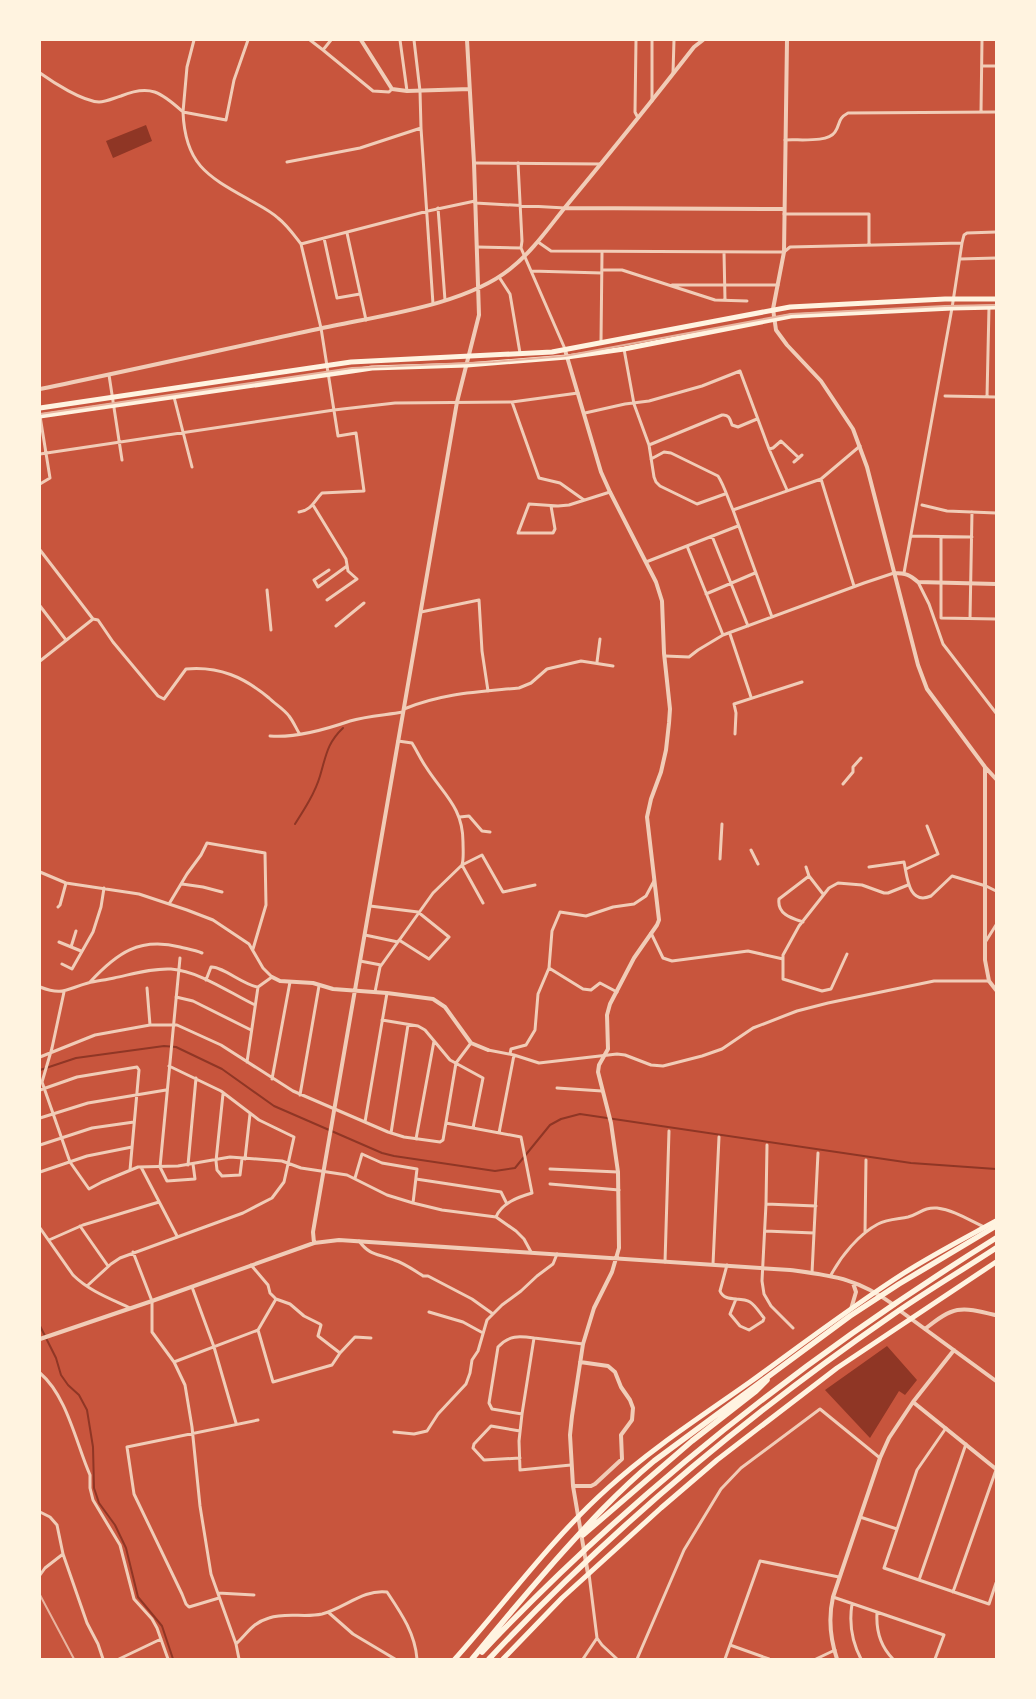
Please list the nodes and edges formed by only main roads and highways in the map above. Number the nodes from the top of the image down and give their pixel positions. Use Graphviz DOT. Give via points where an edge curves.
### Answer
graph roads {
  1 [pos="996,299"];
  2 [pos="996,307"];
  3 [pos="40,408"];
  4 [pos="40,416"];
  5 [pos="996,1221"];
  6 [pos="996,1226"];
  7 [pos="996,1238"];
  8 [pos="996,1248"];
  9 [pos="996,1262"];
  10 [pos="797,1348"];
  11 [pos="566,1550"];
  12 [pos="455,1659"];
  13 [pos="474,1659"];
  14 [pos="488,1659"];
  15 [pos="503,1659"];
  1 -- 3 [label="highway" via="773,310 565,350 371,360"];
  2 -- 4 [label="highway" via="791,316 567,357 372,368"];
  5 -- 10 [label="highway" via="906,1272"];
  6 -- 11 [label="highway" via="850,1316 654,1461 621,1490"];
  7 -- 13 [label="highway" via="825,1352 718,1434 573,1560"];
  8 -- 14 [label="highway" via="860,1338 723,1442 585,1563"];
  9 -- 15 [label="highway" via="837,1368 717,1460 588,1572"];
  10 -- 11 [label="highway" via="756,1392 692,1441"];
  10 -- 12 [label="highway" via="634,1465 529,1570"];
  11 -- 13 [label="highway"];
}
